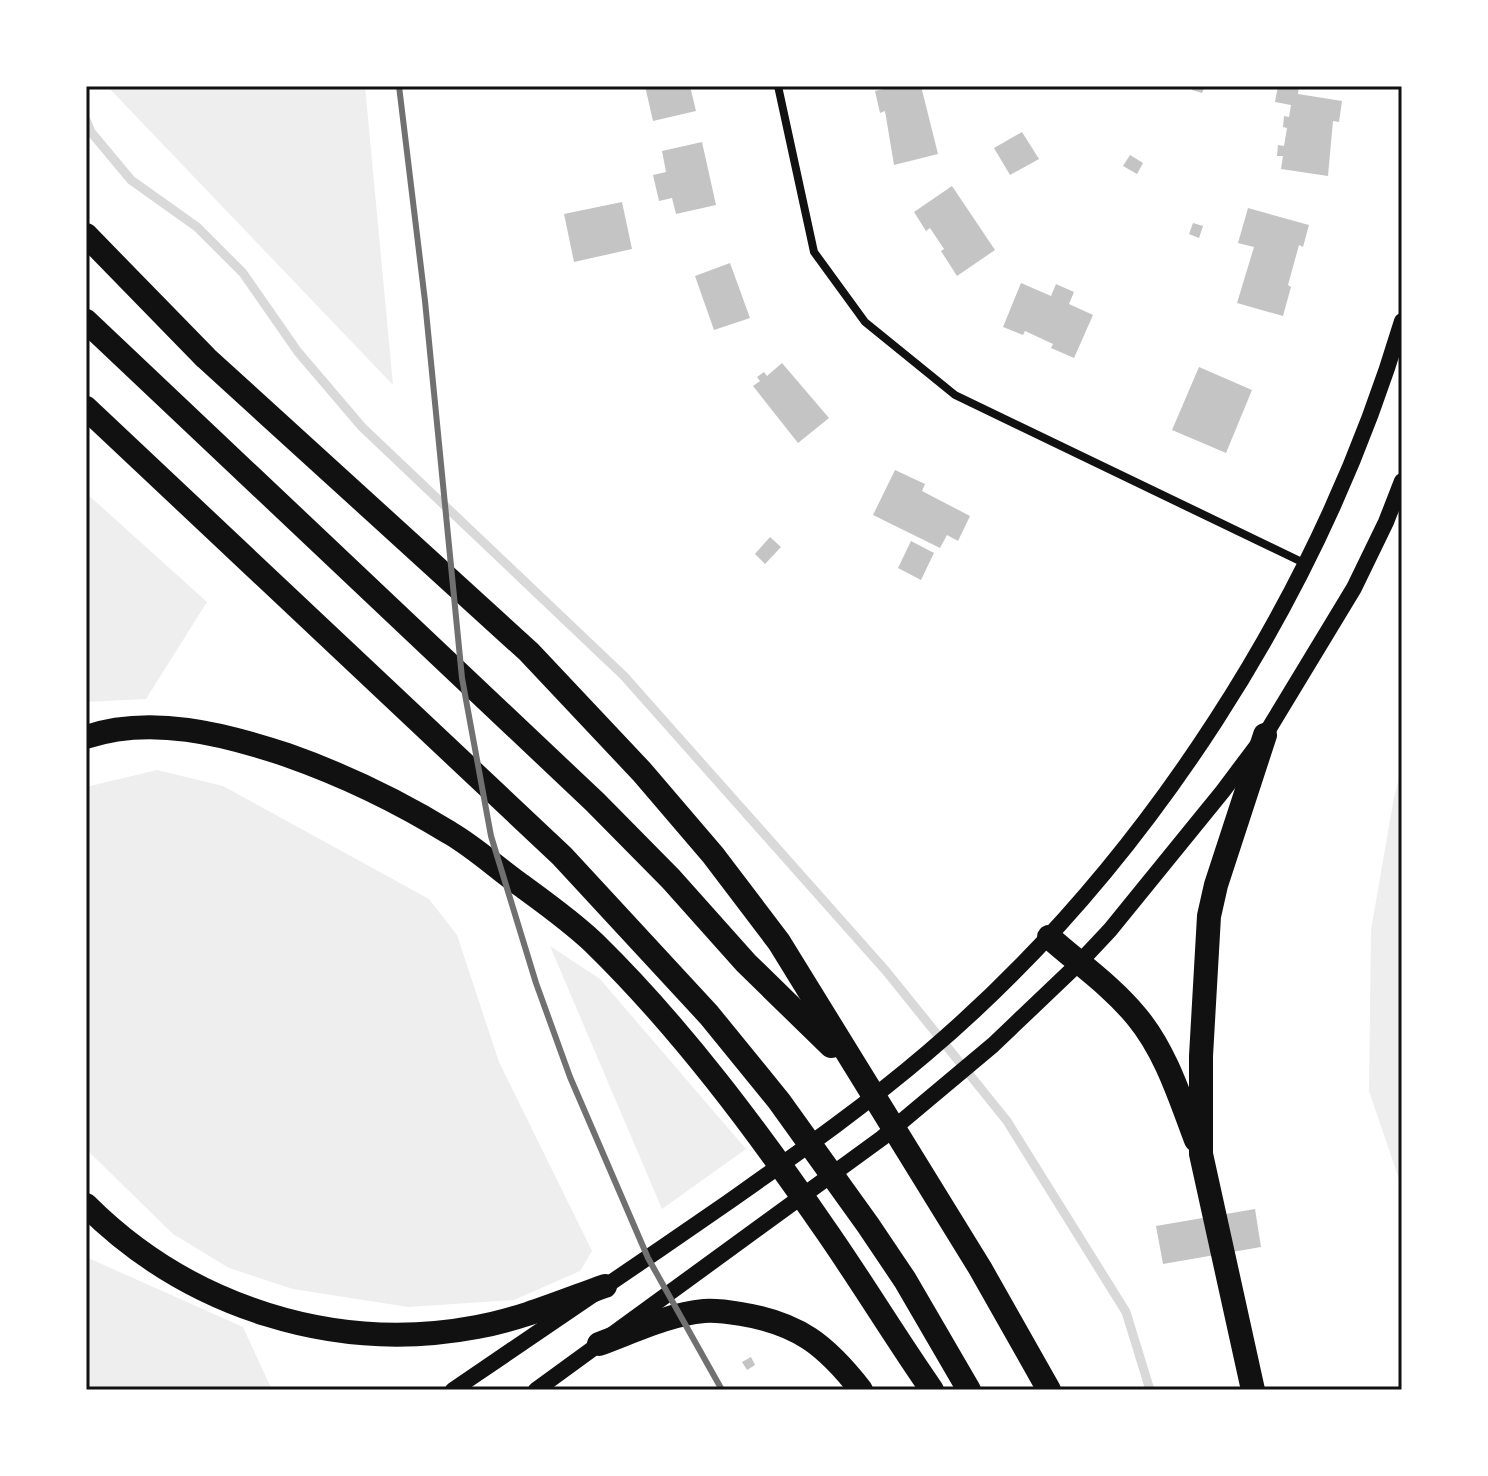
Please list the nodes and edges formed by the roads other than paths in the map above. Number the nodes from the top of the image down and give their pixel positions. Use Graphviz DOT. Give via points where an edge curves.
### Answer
graph roads {
  1 [pos="778,86"];
  2 [pos="86,235"];
  3 [pos="86,321"];
  4 [pos="1402,321"];
  5 [pos="86,408"];
  6 [pos="1402,481"];
  7 [pos="1304,563"];
  8 [pos="1265,735"];
  9 [pos="86,737"];
  10 [pos="1049,937"];
  11 [pos="1079,963"];
  12 [pos="859,1073"];
  13 [pos="1201,1154"];
  14 [pos="86,1205"];
  15 [pos="605,1286"];
  16 [pos="599,1344"];
  17 [pos="453,1390"];
  18 [pos="536,1390"];
  19 [pos="861,1390"];
  20 [pos="932,1390"];
  21 [pos="969,1390"];
  22 [pos="1049,1390"];
  23 [pos="1253,1390"];
  1 -- 7 [label="street" via="814,252 865,322 955,395"];
  2 -- 12 [label="highway" via="206,358 490,615 606,732 779,942"];
  3 -- 12 [label="highway" via="595,802 746,963"];
  4 -- 7 [label="main road" via="1371,416"];
  5 -- 21 [label="highway" via="562,856 709,1015 868,1225"];
  6 -- 8 [label="main road" via="1354,588"];
  7 -- 10 [label="main road" via="1257,654 1201,742 1154,809"];
  8 -- 11 [label="main road"];
  8 -- 13 [label="highway" via="1209,916"];
  9 -- 20 [label="highway" via="125,729 196,731 250,743 360,782 452,834 565,918 653,1005 737,1110"];
  10 -- 11 [label="highway"];
  10 -- 15 [label="main road" via="928,1053 869,1101"];
  11 -- 13 [label="highway" via="1146,1029 1167,1065"];
  11 -- 16 [label="main road" via="882,1138"];
  12 -- 22 [label="highway"];
  13 -- 23 [label="highway"];
  14 -- 15 [label="highway" via="143,1253 182,1277 248,1309 317,1329 381,1336 446,1333 504,1322"];
  15 -- 17 [label="main road"];
  16 -- 18 [label="main road"];
  16 -- 19 [label="highway" via="704,1311 754,1316 806,1334"];
}
